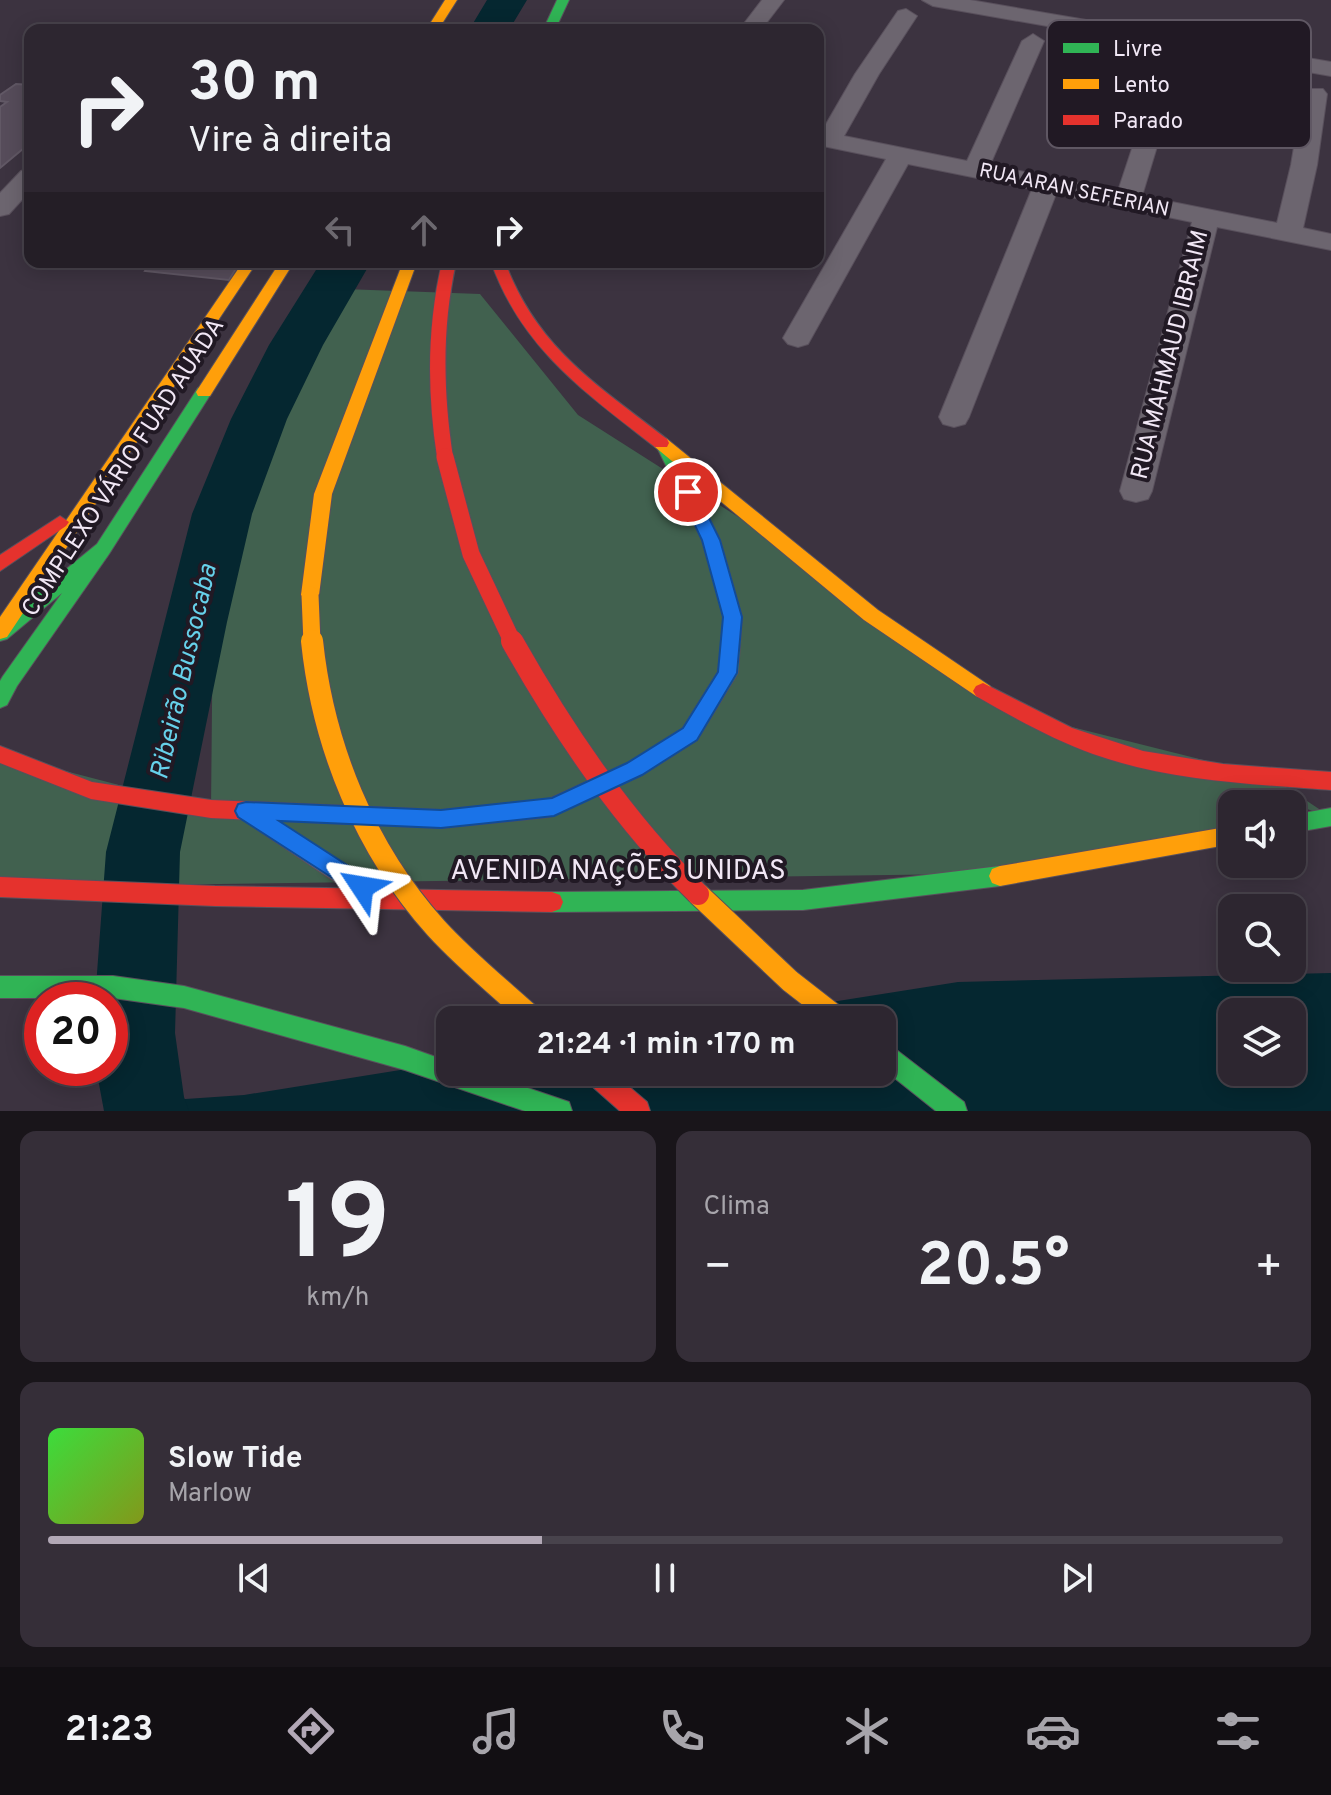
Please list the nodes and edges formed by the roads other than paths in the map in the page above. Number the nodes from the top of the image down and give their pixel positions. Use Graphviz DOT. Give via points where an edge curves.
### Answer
graph roads {
  1 [pos="451,0"];
  2 [pos="563,0"];
  3 [pos="773,0"];
  4 [pos="933,0"];
  5 [pos="906,16"];
  6 [pos="1048,20"];
  7 [pos="436,24"];
  8 [pos="552,24"];
  9 [pos="755,24"];
  10 [pos="1033,41"];
  11 [pos="1311,66"];
  12 [pos="1331,69"];
  13 [pos="1315,94"];
  14 [pos="1311,120"];
  15 [pos="824,138"];
  16 [pos="824,139"];
  17 [pos="1144,148"];
  18 [pos="1307,148"];
  19 [pos="900,156"];
  20 [pos="975,170"];
  21 [pos="24,182"];
  22 [pos="1047,185"];
  23 [pos="1127,202"];
  24 [pos="0,208"];
  25 [pos="1206,219"];
  26 [pos="1288,234"];
  27 [pos="1331,242"];
  28 [pos="246,268"];
  29 [pos="283,268"];
  30 [pos="408,268"];
  31 [pos="447,268"];
  32 [pos="499,268"];
  33 [pos="798,338"];
  34 [pos="954,417"];
  35 [pos="664,445"];
  36 [pos="1136,491"];
  37 [pos="81,515"];
  38 [pos="103,549"];
  39 [pos="0,564"];
  40 [pos="0,633"];
  41 [pos="0,700"];
  42 [pos="0,754"];
  43 [pos="1331,781"];
  44 [pos="246,811"];
  45 [pos="1331,817"];
  46 [pos="1306,821"];
  47 [pos="1218,838"];
  48 [pos="0,887"];
  49 [pos="380,899"];
  50 [pos="0,987"];
  51 [pos="520,1006"];
  52 [pos="822,1006"];
  53 [pos="896,1064"];
  54 [pos="610,1086"];
  55 [pos="560,1111"];
  56 [pos="638,1111"];
  57 [pos="955,1111"];
  1 -- 7 [label="main road"];
  2 -- 8 [label="main road"];
  3 -- 9 [label="street"];
  4 -- 6 [label="street"];
  5 -- 15 [label="street"];
  10 -- 20 [label="street"];
  11 -- 12 [label="street"];
  13 -- 14 [label="street"];
  16 -- 19 [label="street, RUA ARAN SEFERIAN"];
  17 -- 23 [label="street"];
  18 -- 26 [label="street"];
  19 -- 20 [label="street, RUA ARAN SEFERIAN"];
  19 -- 33 [label="street"];
  20 -- 22 [label="street, RUA ARAN SEFERIAN"];
  21 -- 24 [label="street"];
  22 -- 23 [label="street, RUA ARAN SEFERIAN"];
  22 -- 34 [label="street"];
  23 -- 25 [label="street, RUA ARAN SEFERIAN"];
  25 -- 26 [label="street, RUA ARAN SEFERIAN"];
  25 -- 36 [label="street, RUA MAHMAUD IBRAIM"];
  26 -- 27 [label="street, RUA ARAN SEFERIAN"];
  28 -- 37 [label="main road"];
  29 -- 38 [label="main road, COMPLEXO VÁRIO FUAD AUADA"];
  30 -- 51 [label="main road, bridge" via="323,494 310,595 318,699 347,790 375,845 436,928"];
  31 -- 52 [label="main road, bridge" via="435,364 439,426 465,536 502,626 576,749 662,860"];
  32 -- 35 [label="main road" via="521,317 570,370"];
  35 -- 43 [label="main road" via="897,632 1028,716 1088,744 1174,767"];
  35 -- 44 [label="main road" via="711,540 733,617 728,673 690,734 635,769 554,807 441,819"];
  37 -- 39 [label="main road" via="53,525"];
  37 -- 40 [label="main road"];
  38 -- 40 [label="main road"];
  38 -- 41 [label="main road, COMPLEXO VÁRIO FUAD AUADA"];
  42 -- 44 [label="main road" via="91,790"];
  44 -- 49 [label="lane"];
  45 -- 46 [label="main road"];
  47 -- 49 [label="main road, AVENIDA NAÇÕES UNIDAS" via="1029,873 803,900"];
  48 -- 49 [label="main road, AVENIDA NAÇÕES UNIDAS"];
  50 -- 55 [label="main road" via="113,987 184,997 405,1058"];
  53 -- 57 [label="main road"];
  54 -- 56 [label="main road"];
}
